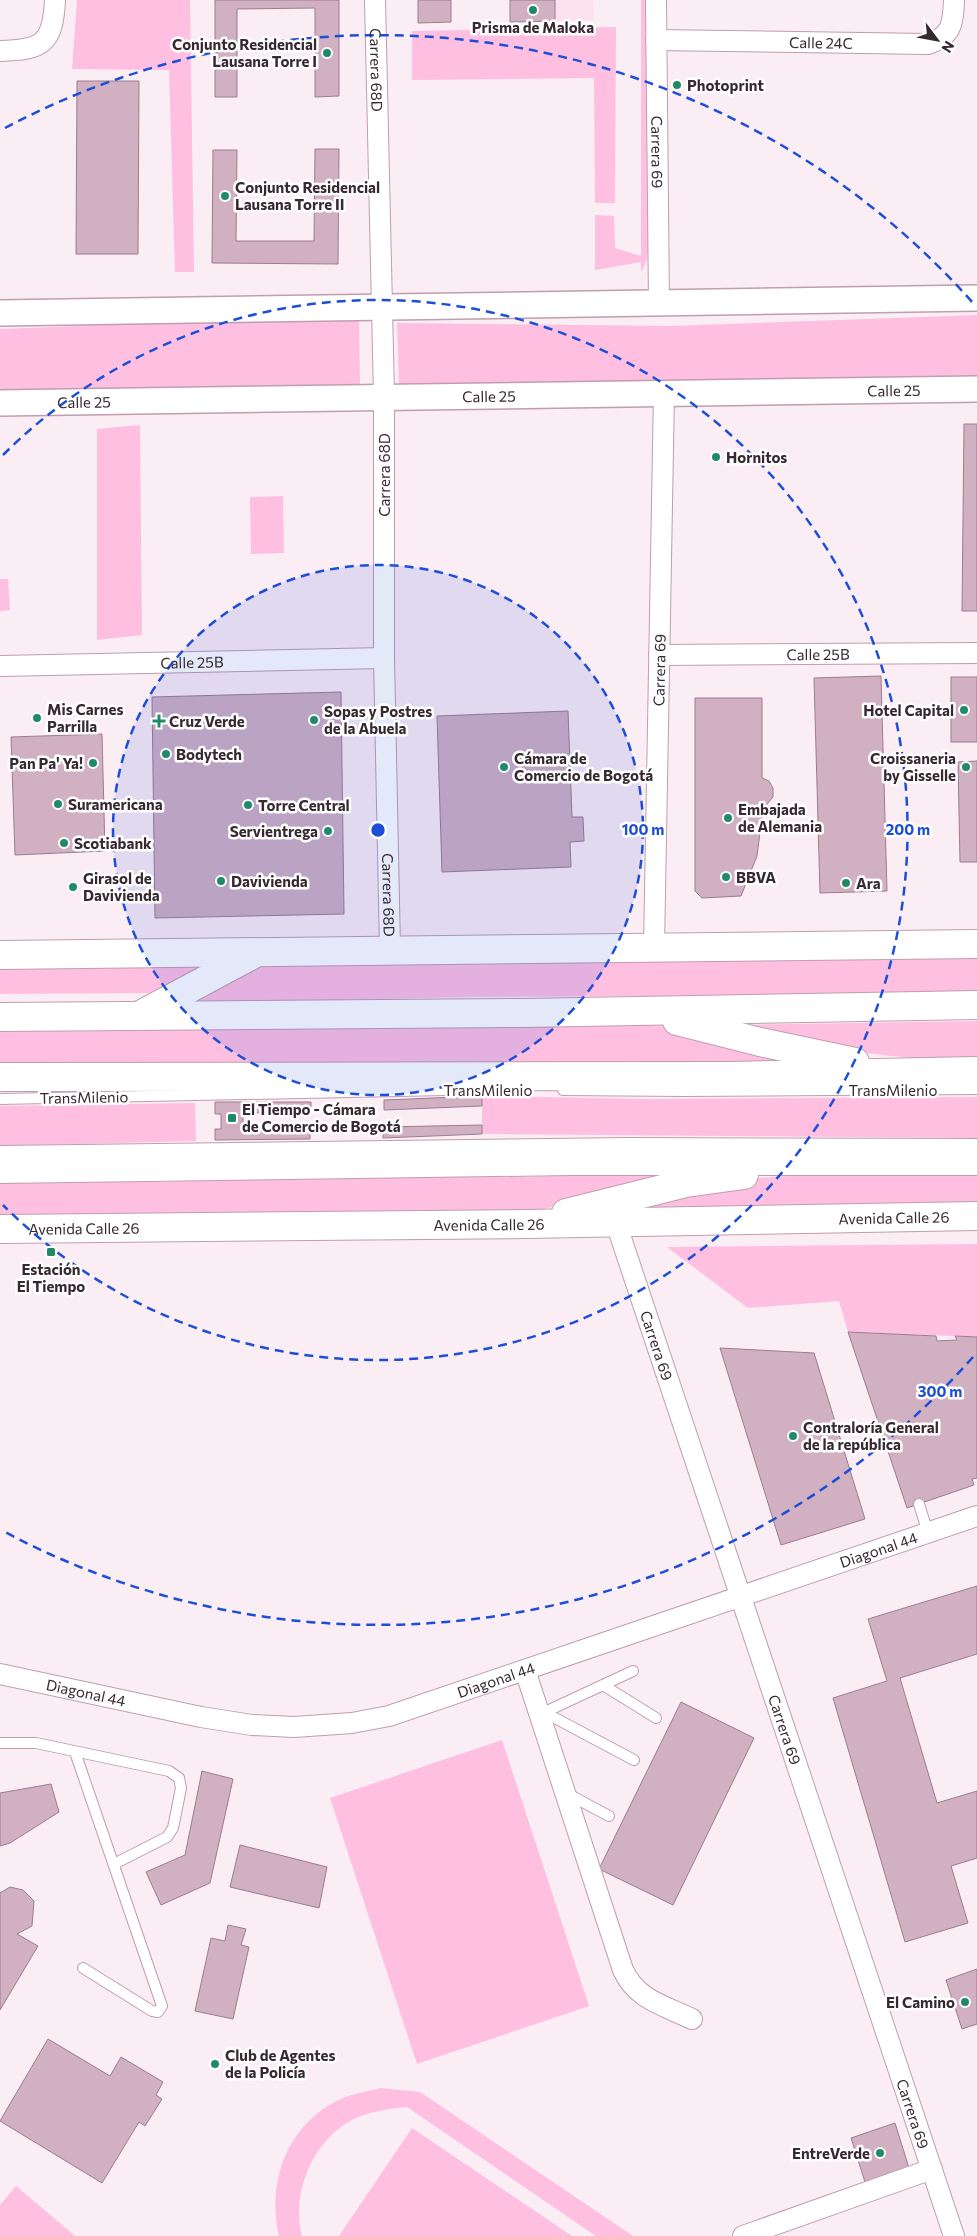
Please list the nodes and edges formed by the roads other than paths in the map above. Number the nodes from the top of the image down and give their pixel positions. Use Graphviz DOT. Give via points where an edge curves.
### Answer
graph roads {
  1 [pos="55,0"];
  2 [pos="376,0"];
  3 [pos="656,0"];
  4 [pos="954,0"];
  5 [pos="656,40"];
  6 [pos="0,51"];
  7 [pos="977,298"];
  8 [pos="659,304"];
  9 [pos="382,307"];
  10 [pos="0,313"];
  11 [pos="977,389"];
  12 [pos="664,393"];
  13 [pos="384,396"];
  14 [pos="0,403"];
  15 [pos="977,653"];
  16 [pos="659,655"];
  17 [pos="384,658"];
  18 [pos="0,666"];
  19 [pos="977,944"];
  20 [pos="654,948"];
  21 [pos="390,950"];
  22 [pos="257,952"];
  23 [pos="0,955"];
  24 [pos="977,1005"];
  25 [pos="636,1012"];
  26 [pos="0,1016"];
  27 [pos="137,1017"];
  28 [pos="977,1071"];
  29 [pos="938,1072"];
  30 [pos="0,1077"];
  31 [pos="977,1089"];
  32 [pos="454,1090"];
  33 [pos="550,1090"];
  34 [pos="0,1099"];
  35 [pos="977,1144"];
  36 [pos="0,1151"];
  37 [pos="977,1161"];
  38 [pos="850,1162"];
  39 [pos="0,1169"];
  40 [pos="977,1216"];
  41 [pos="616,1223"];
  42 [pos="526,1224"];
  43 [pos="0,1229"];
  44 [pos="919,1504"];
  45 [pos="977,1516"];
  46 [pos="928,1533"];
  47 [pos="739,1595"];
  48 [pos="525,1670"];
  49 [pos="633,1671"];
  50 [pos="0,1674"];
  51 [pos="603,1685"];
  52 [pos="541,1710"];
  53 [pos="656,1718"];
  54 [pos="0,1743"];
  55 [pos="75,1752"];
  56 [pos="634,1760"];
  57 [pos="565,1792"];
  58 [pos="609,1816"];
  59 [pos="114,1864"];
  60 [pos="84,1968"];
  61 [pos="692,2019"];
  62 [pos="932,2170"];
  63 [pos="743,2236"];
  64 [pos="954,2236"];
  1 -- 6 [label="street" via="54,19 47,40 38,47 22,51"];
  2 -- 9 [label="street, Carrera 68D"];
  3 -- 5 [label="street, Carrera 69"];
  4 -- 5 [label="street, Calle 24C" via="953,21 947,33 928,44"];
  5 -- 8 [label="street, Carrera 69"];
  7 -- 8 [label="street"];
  8 -- 9 [label="street"];
  9 -- 10 [label="street"];
  9 -- 13 [label="street, Carrera 68D"];
  11 -- 12 [label="street, Calle 25"];
  12 -- 13 [label="street, Calle 25"];
  12 -- 16 [label="street, Carrera 69"];
  13 -- 14 [label="street, Calle 25"];
  13 -- 17 [label="street, Carrera 68D"];
  15 -- 16 [label="street, Calle 25B"];
  16 -- 20 [label="street, Carrera 69"];
  17 -- 18 [label="street, Calle 25B"];
  17 -- 21 [label="street, Carrera 68D"];
  19 -- 20 [label="main road"];
  20 -- 21 [label="main road"];
  21 -- 22 [label="main road"];
  22 -- 23 [label="main road"];
  22 -- 27 [label="main road"];
  24 -- 25 [label="main road"];
  25 -- 27 [label="main road"];
  25 -- 29 [label="main road" via="846,1061"];
  26 -- 27 [label="main road"];
  28 -- 29 [label="main road"];
  29 -- 30 [label="main road" via="712,1076"];
  31 -- 33 [label="lane, TransMilenio"];
  32 -- 34 [label="lane, TransMilenio"];
  35 -- 36 [label="lane" via="629,1143"];
  37 -- 38 [label="main road"];
  38 -- 39 [label="main road" via="571,1161"];
  38 -- 42 [label="main road" via="686,1183"];
  40 -- 41 [label="main road, Avenida Calle 26"];
  41 -- 42 [label="main road, Avenida Calle 26"];
  41 -- 47 [label="street, Carrera 69"];
  42 -- 43 [label="main road, Avenida Calle 26"];
  44 -- 46 [label="lane"];
  45 -- 46 [label="street, Diagonal 44"];
  46 -- 47 [label="street, Diagonal 44"];
  47 -- 48 [label="street, Diagonal 44"];
  47 -- 62 [label="street, Carrera 69"];
  48 -- 50 [label="street, Diagonal 44" via="389,1716 294,1728 201,1717"];
  48 -- 52 [label="street"];
  49 -- 51 [label="lane"];
  51 -- 52 [label="lane"];
  51 -- 53 [label="lane"];
  52 -- 56 [label="lane"];
  52 -- 57 [label="street"];
  54 -- 55 [label="lane" via="36,1743"];
  55 -- 59 [label="lane"];
  55 -- 59 [label="lane" via="169,1772 179,1778 181,1788 173,1828 167,1837"];
  57 -- 58 [label="lane"];
  57 -- 61 [label="street" via="631,1986 644,1996"];
  59 -- 60 [label="lane" via="162,2006 158,2012 152,2010"];
  62 -- 63 [label="street"];
  62 -- 64 [label="street, Carrera 69"];
}
